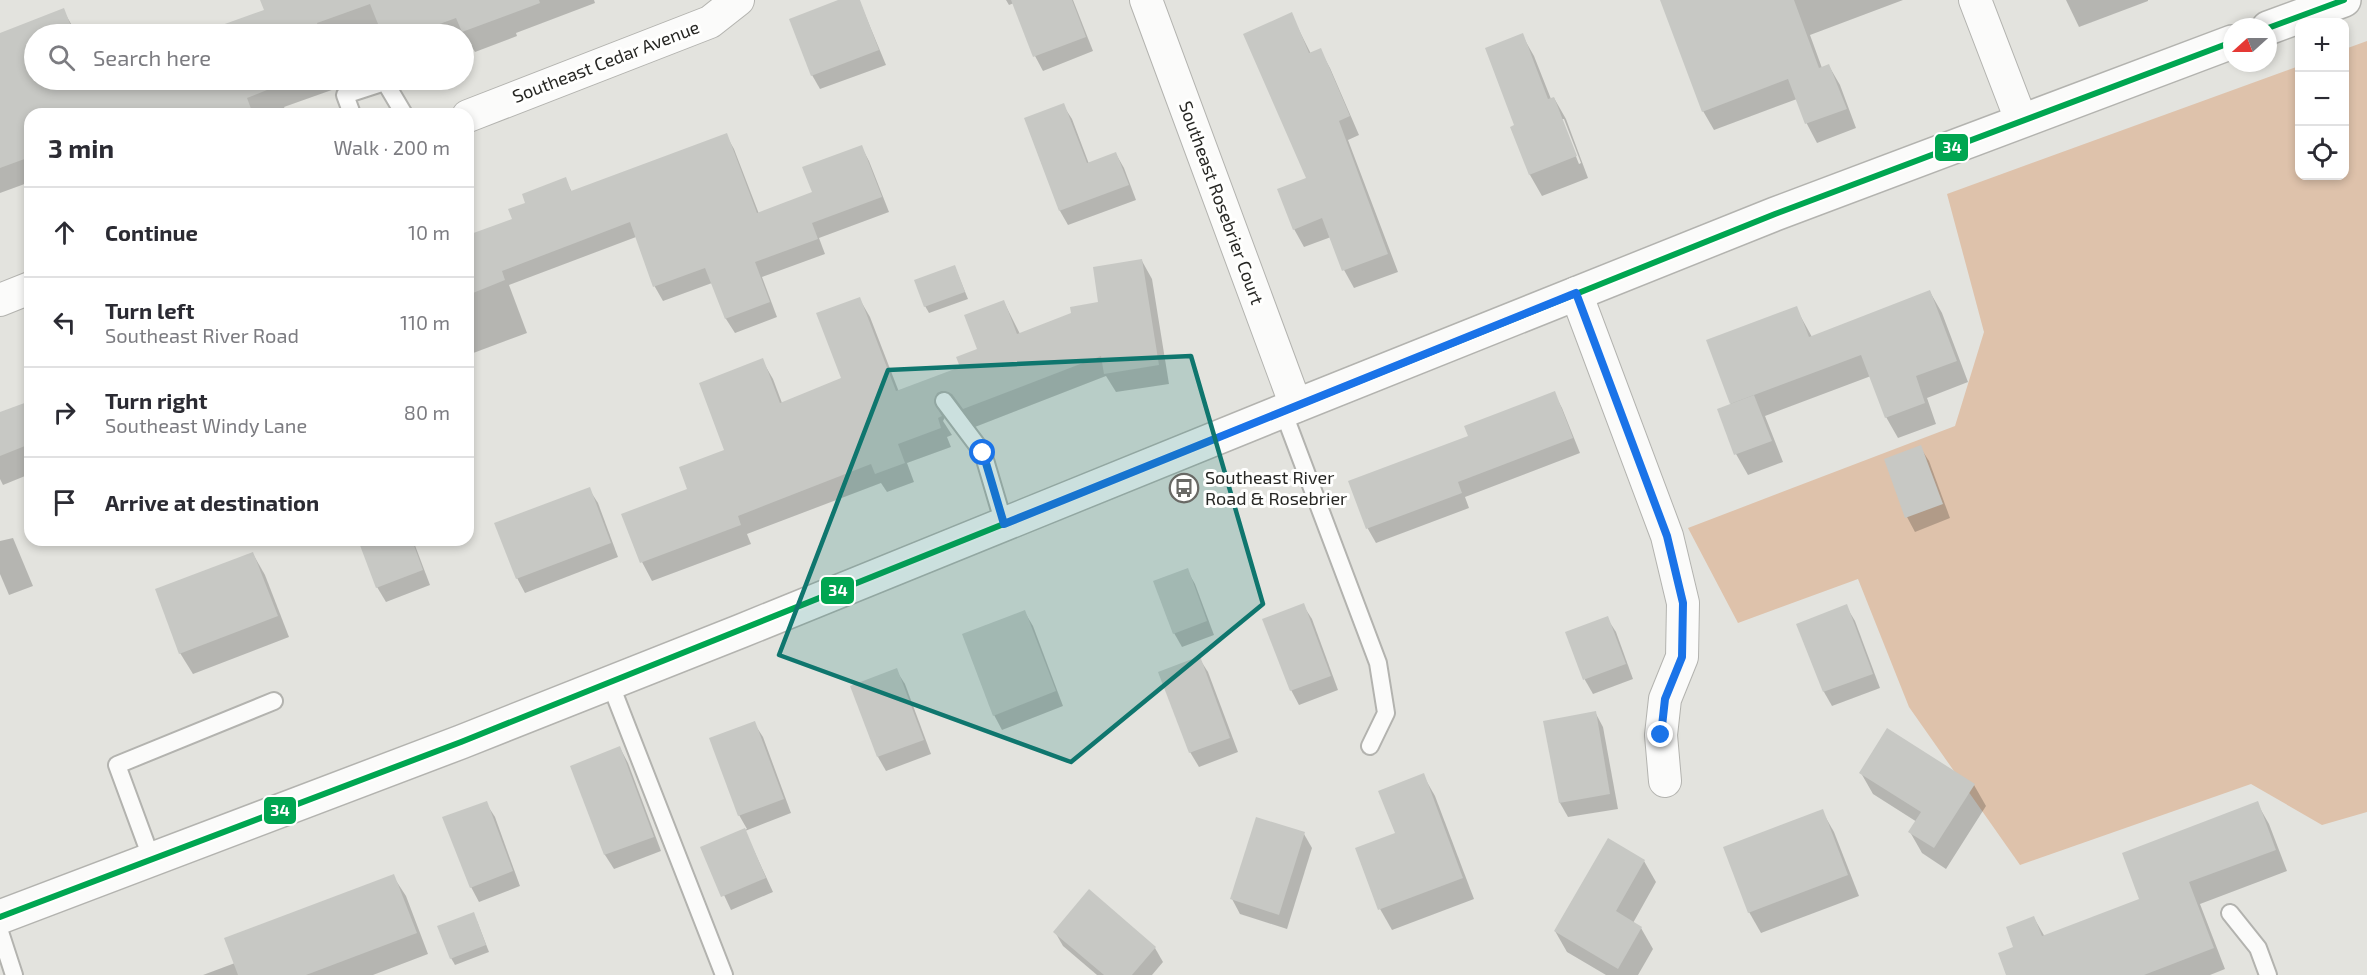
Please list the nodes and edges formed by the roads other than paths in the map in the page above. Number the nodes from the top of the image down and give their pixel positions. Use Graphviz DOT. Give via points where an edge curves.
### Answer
graph roads {
  1 [pos="738,0"];
  2 [pos="1146,0"];
  3 [pos="1975,0"];
  4 [pos="2344,0"];
  5 [pos="2277,25"];
  6 [pos="2223,45"];
  7 [pos="360,90"];
  8 [pos="390,90"];
  9 [pos="350,108"];
  10 [pos="400,108"];
  11 [pos="474,114"];
  12 [pos="2021,120"];
  13 [pos="24,290"];
  14 [pos="1576,293"];
  15 [pos="0,300"];
  16 [pos="944,400"];
  17 [pos="1289,408"];
  18 [pos="1004,524"];
  19 [pos="610,683"];
  20 [pos="274,701"];
  21 [pos="1370,746"];
  22 [pos="1665,781"];
  23 [pos="152,860"];
  24 [pos="2230,913"];
  25 [pos="0,917"];
  26 [pos="0,932"];
  27 [pos="14,975"];
  28 [pos="724,975"];
  29 [pos="2268,975"];
  1 -- 11 [label="street, Southeast Cedar Avenue" via="710,22"];
  2 -- 17 [label="street, Southeast Rosebrier Court"];
  3 -- 12 [label="street"];
  4 -- 5 [label="street"];
  6 -- 12 [label="street"];
  7 -- 9 [label="lane" via="345,95"];
  8 -- 10 [label="lane"];
  12 -- 14 [label="street"];
  13 -- 15 [label="street"];
  14 -- 17 [label="street"];
  14 -- 22 [label="street" via="1667,536 1683,603 1682,657 1665,699 1661,735"];
  16 -- 18 [label="lane" via="983,453"];
  17 -- 18 [label="street"];
  17 -- 21 [label="lane" via="1377,663 1386,712"];
  18 -- 19 [label="street"];
  19 -- 23 [label="street"];
  19 -- 28 [label="lane"];
  20 -- 23 [label="lane" via="117,765"];
  23 -- 25 [label="street"];
  24 -- 29 [label="lane" via="2258,948"];
  26 -- 27 [label="lane"];
}
